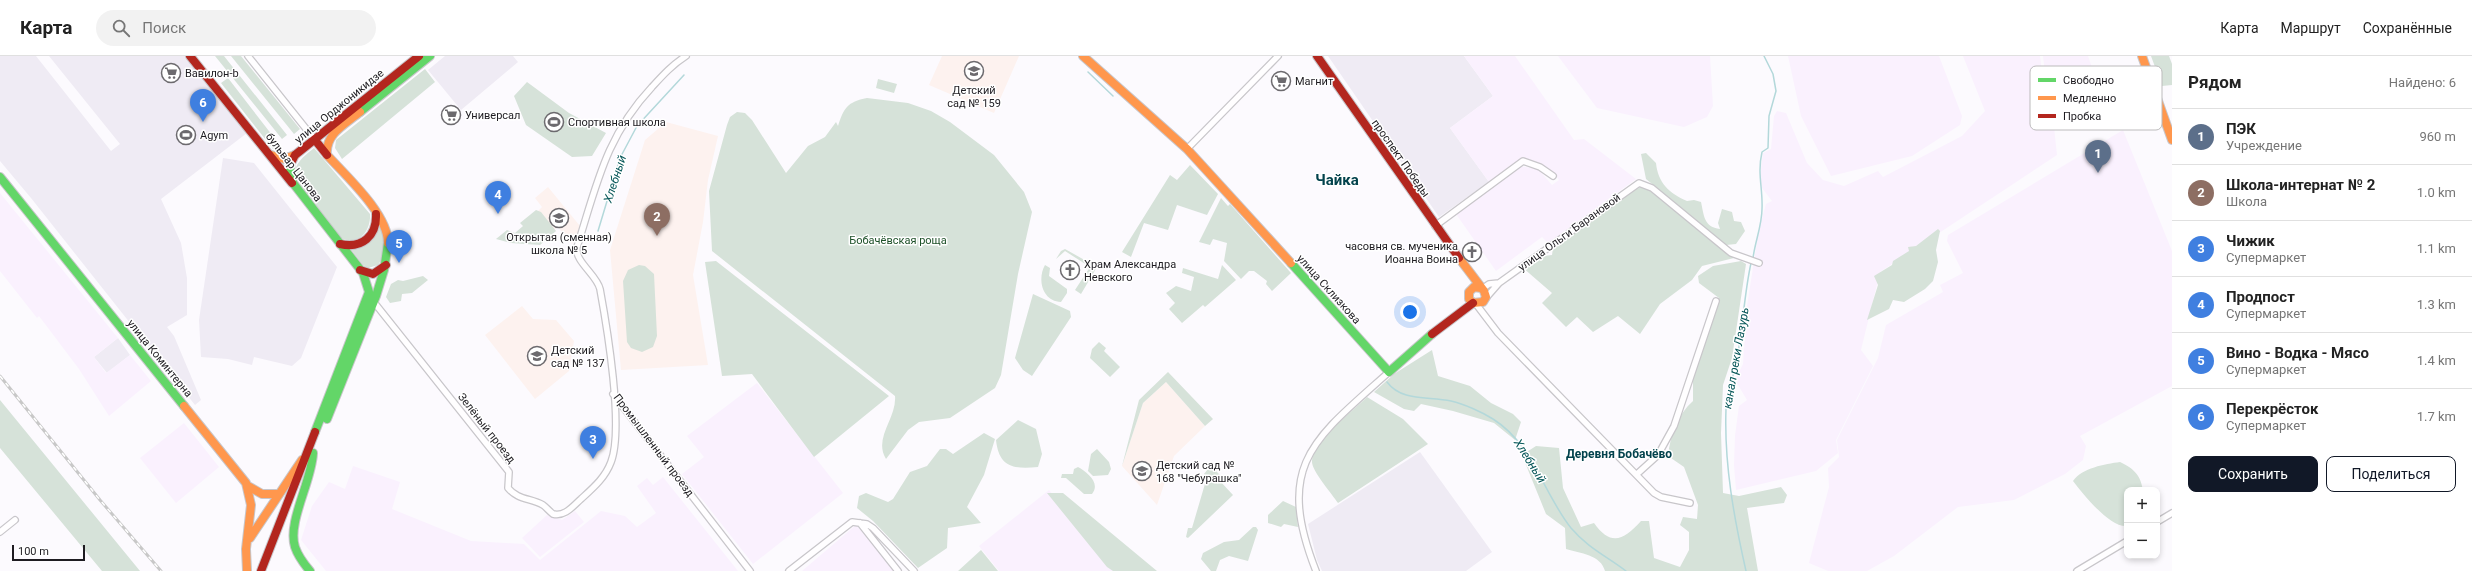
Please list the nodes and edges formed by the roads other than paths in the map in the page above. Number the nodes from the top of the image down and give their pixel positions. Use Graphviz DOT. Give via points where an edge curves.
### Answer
graph roads {
  1 [pos="190,56"];
  2 [pos="248,56"];
  3 [pos="418,56"];
  4 [pos="430,56"];
  5 [pos="686,56"];
  6 [pos="1083,56"];
  7 [pos="1278,56"];
  8 [pos="1316,56"];
  9 [pos="2136,56"];
  10 [pos="2142,56"];
  11 [pos="2141,66"];
  12 [pos="2145,66"];
  13 [pos="2162,114"];
  14 [pos="315,140"];
  15 [pos="2172,140"];
  16 [pos="1187,149"];
  17 [pos="267,151"];
  18 [pos="327,155"];
  19 [pos="295,156"];
  20 [pos="1553,176"];
  21 [pos="0,177"];
  22 [pos="292,183"];
  23 [pos="376,214"];
  24 [pos="1435,226"];
  25 [pos="340,244"];
  26 [pos="1759,263"];
  27 [pos="386,265"];
  28 [pos="358,268"];
  29 [pos="1468,272"];
  30 [pos="1499,283"];
  31 [pos="1482,288"];
  32 [pos="1469,293"];
  33 [pos="371,299"];
  34 [pos="1485,299"];
  35 [pos="1716,301"];
  36 [pos="1475,304"];
  37 [pos="1460,313"];
  38 [pos="1389,372"];
  39 [pos="613,394"];
  40 [pos="310,453"];
  41 [pos="1637,474"];
  42 [pos="299,481"];
  43 [pos="246,483"];
  44 [pos="278,494"];
  45 [pos="1690,503"];
  46 [pos="2172,513"];
  47 [pos="15,520"];
  48 [pos="2160,520"];
  49 [pos="860,523"];
  50 [pos="0,532"];
  51 [pos="247,542"];
  52 [pos="2124,543"];
  53 [pos="247,571"];
  54 [pos="261,571"];
  55 [pos="268,571"];
  56 [pos="310,571"];
  57 [pos="750,571"];
  58 [pos="789,571"];
  59 [pos="898,571"];
  60 [pos="914,571"];
  61 [pos="1316,571"];
  62 [pos="2077,571"];
  1 -- 17 [label="main road, бульвар Цанова"];
  2 -- 14 [label="street"];
  3 -- 14 [label="main road, улица Орджоникидзе"];
  4 -- 18 [label="main road, улица Орджоникидзе" via="329,137"];
  5 -- 39 [label="street, Промышленный проезд" via="673,64 643,96 617,131 605,159 577,249 578,256 596,278 600,288"];
  6 -- 16 [label="main road, улица Склизкова"];
  7 -- 16 [label="street"];
  8 -- 24 [label="main road, проспект Победы"];
  9 -- 11 [label="main road"];
  10 -- 12 [label="main road"];
  13 -- 15 [label="main road"];
  14 -- 18 [label="main road"];
  14 -- 19 [label="main road, улица Орджоникидзе"];
  16 -- 38 [label="main road, улица Склизкова"];
  17 -- 19 [label="main road" via="280,159"];
  17 -- 22 [label="main road, бульвар Цанова"];
  18 -- 23 [label="main road"];
  19 -- 22 [label="main road, улица Орджоникидзе" via="289,169"];
  20 -- 24 [label="street" via="1540,167 1523,161"];
  21 -- 43 [label="main road, улица Коминтерна"];
  22 -- 25 [label="main road, бульвар Цанова"];
  23 -- 25 [label="main road" via="375,230 367,240 355,246"];
  23 -- 27 [label="main road" via="389,238"];
  24 -- 29 [label="main road, проспект Победы"];
  25 -- 28 [label="main road, бульвар Цанова"];
  26 -- 30 [label="street, улица Ольги Барановой" via="1731,253 1652,188 1639,183"];
  27 -- 28 [label="main road" via="379,272 372,274"];
  27 -- 33 [label="main road"];
  28 -- 33 [label="main road, бульвар Цанова" via="367,282"];
  29 -- 31 [label="main road, проспект Победы"];
  29 -- 32 [label="main road"];
  30 -- 31 [label="street, улица Ольги Барановой"];
  30 -- 34 [label="street, улица Ольги Барановой"];
  31 -- 32 [label="main road" via="1474,287"];
  31 -- 34 [label="main road, проспект Победы"];
  32 -- 36 [label="main road"];
  32 -- 37 [label="main road"];
  33 -- 39 [label="street, Зелёный проезд" via="508,472 508,488 519,498 543,505 553,514 559,515 567,511 599,482 609,467 615,442"];
  33 -- 40 [label="main road"];
  34 -- 36 [label="main road"];
  35 -- 41 [label="street" via="1674,426 1658,455"];
  36 -- 37 [label="main road"];
  36 -- 41 [label="street" via="1500,337"];
  37 -- 38 [label="main road"];
  38 -- 61 [label="street" via="1326,430 1314,446 1305,465 1299,505 1304,535"];
  39 -- 57 [label="street, Промышленный проезд"];
  40 -- 42 [label="main road"];
  40 -- 44 [label="main road"];
  40 -- 56 [label="main road" via="311,475 294,538 296,548"];
  41 -- 45 [label="street" via="1661,497"];
  42 -- 54 [label="main road"];
  42 -- 55 [label="main road"];
  43 -- 44 [label="main road" via="262,494"];
  43 -- 51 [label="main road, улица Коминтерна" via="252,505"];
  44 -- 51 [label="main road"];
  46 -- 48 [label="street"];
  47 -- 50 [label="street"];
  49 -- 58 [label="street" via="852,522"];
  49 -- 59 [label="street"];
  49 -- 60 [label="street" via="878,533"];
  51 -- 53 [label="main road, улица Коминтерна"];
  52 -- 62 [label="street"];
}
